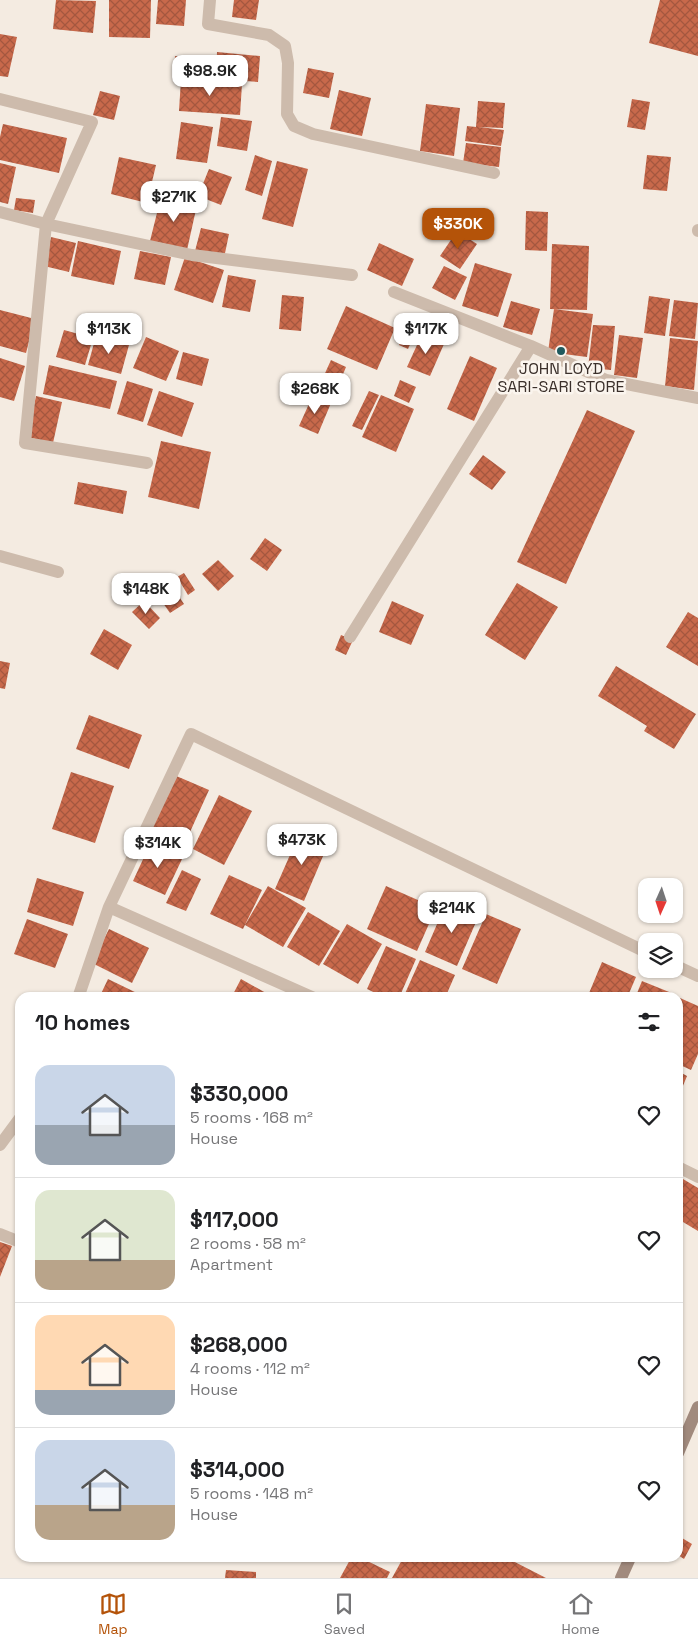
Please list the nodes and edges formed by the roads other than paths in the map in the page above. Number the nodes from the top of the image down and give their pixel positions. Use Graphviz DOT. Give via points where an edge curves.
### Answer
graph roads {
  1 [pos="210,0"];
  2 [pos="0,99"];
  3 [pos="494,174"];
  4 [pos="0,212"];
  5 [pos="46,224"];
  6 [pos="352,275"];
  7 [pos="394,292"];
  8 [pos="531,346"];
  9 [pos="698,398"];
  10 [pos="147,464"];
  11 [pos="0,556"];
  12 [pos="58,572"];
  13 [pos="350,637"];
  14 [pos="109,907"];
  15 [pos="638,948"];
  16 [pos="683,969"];
  17 [pos="698,976"];
  18 [pos="80,992"];
  19 [pos="300,992"];
  20 [pos="15,1125"];
  21 [pos="0,1145"];
  22 [pos="683,1170"];
  23 [pos="698,1177"];
  24 [pos="0,1234"];
  25 [pos="15,1240"];
  26 [pos="698,1407"];
  27 [pos="683,1442"];
  28 [pos="628,1562"];
  29 [pos="621,1578"];
  1 -- 3 [label="street" via="208,24 269,35 284,46 288,63 288,114 294,126 313,134"];
  2 -- 5 [label="street" via="92,122"];
  4 -- 5 [label="street"];
  5 -- 6 [label="street" via="192,255"];
  5 -- 10 [label="street" via="25,443"];
  7 -- 8 [label="street"];
  8 -- 9 [label="street" via="606,380"];
  8 -- 13 [label="street"];
  11 -- 12 [label="street"];
  14 -- 15 [label="street" via="190,734"];
  14 -- 18 [label="street"];
  14 -- 19 [label="street"];
  16 -- 17 [label="street"];
  20 -- 21 [label="street"];
  22 -- 23 [label="street"];
  24 -- 25 [label="street"];
  26 -- 27 [label="main road"];
  28 -- 29 [label="main road"];
}
